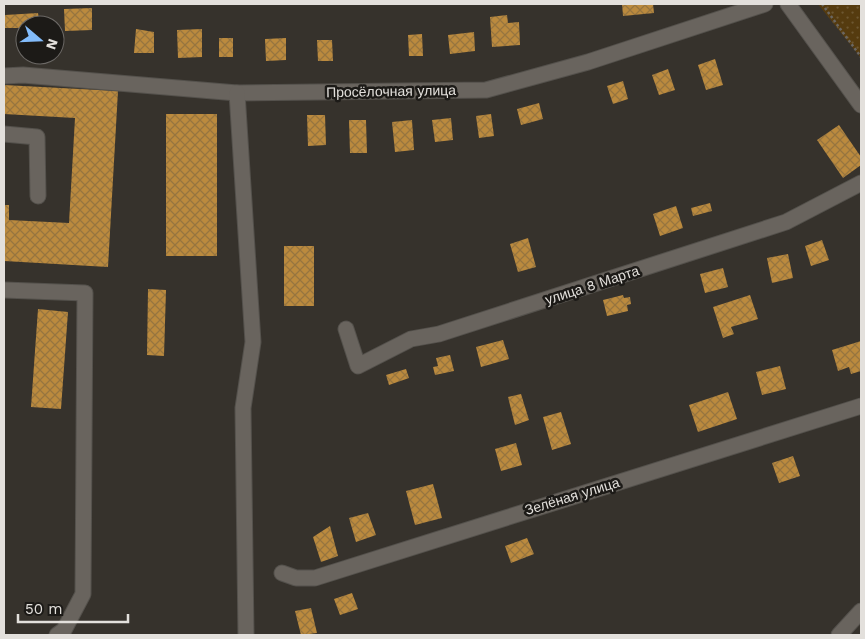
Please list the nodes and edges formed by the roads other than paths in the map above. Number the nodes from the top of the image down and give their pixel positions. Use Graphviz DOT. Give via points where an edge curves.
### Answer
graph roads {
  1 [pos="766,4"];
  2 [pos="788,4"];
  3 [pos="4,76"];
  4 [pos="237,93"];
  5 [pos="861,105"];
  6 [pos="4,134"];
  7 [pos="861,183"];
  8 [pos="38,196"];
  9 [pos="4,290"];
  10 [pos="346,329"];
  11 [pos="861,406"];
  12 [pos="282,574"];
  13 [pos="861,611"];
  14 [pos="57,635"];
  15 [pos="246,635"];
  16 [pos="839,635"];
  1 -- 4 [label="street, Просёлочная улица" via="588,62 486,90"];
  2 -- 5 [label="street"];
  3 -- 4 [label="street, Просёлочная улица"];
  4 -- 15 [label="street" via="253,342 243,408"];
  6 -- 8 [label="street" via="37,137"];
  7 -- 10 [label="street, улица 8 Марта" via="786,222 439,334 411,339 358,366"];
  9 -- 14 [label="street" via="85,293 84,594 64,630"];
  11 -- 12 [label="street, Зелёная улица" via="315,578"];
  13 -- 16 [label="street"];
}
